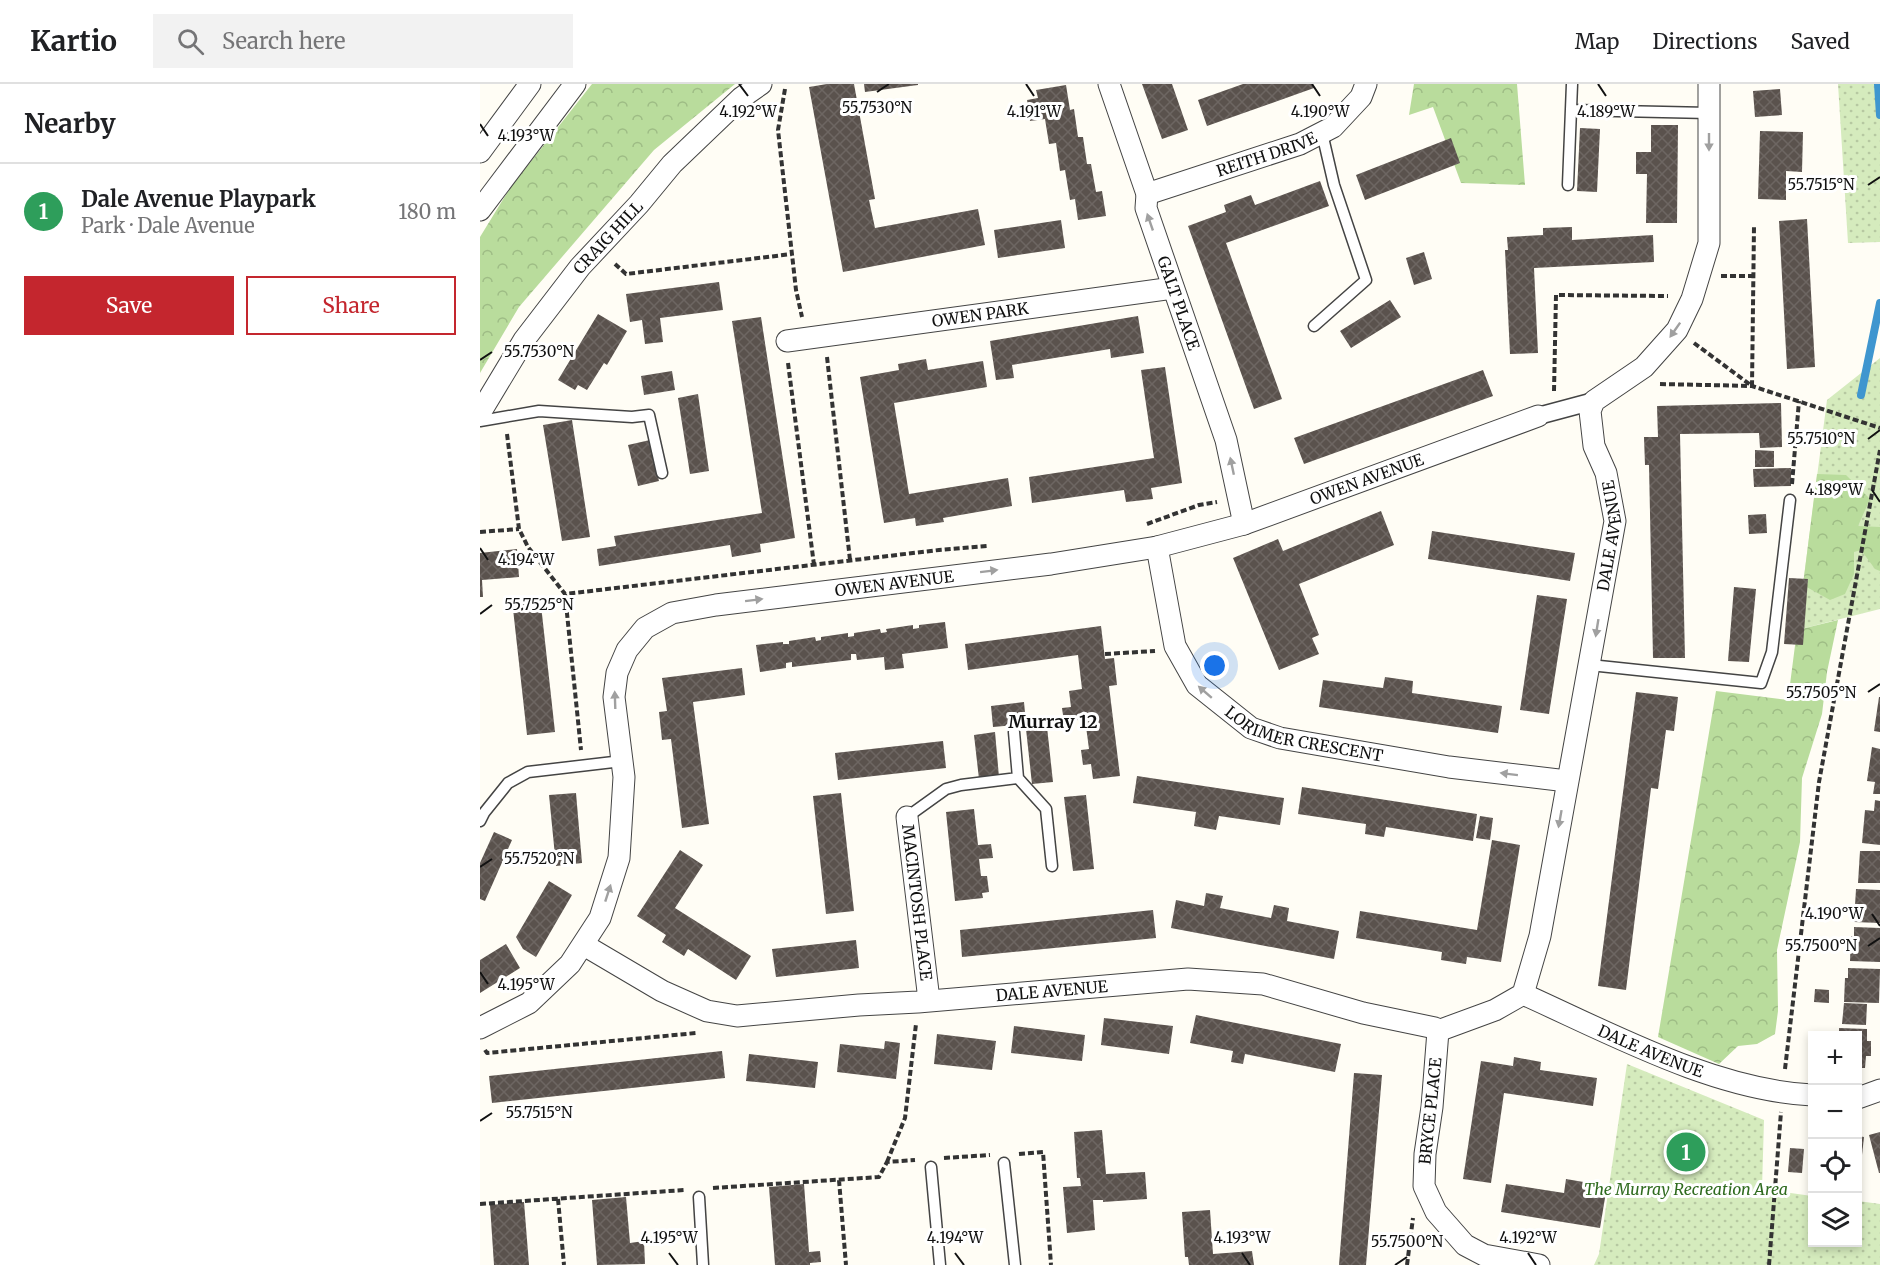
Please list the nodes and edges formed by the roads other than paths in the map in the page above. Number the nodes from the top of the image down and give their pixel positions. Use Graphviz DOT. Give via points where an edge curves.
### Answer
graph roads {
  1 [pos="530,84"];
  2 [pos="575,84"];
  3 [pos="760,84"];
  4 [pos="1109,84"];
  5 [pos="1366,84"];
  6 [pos="1572,84"];
  7 [pos="1709,84"];
  8 [pos="1571,110"];
  9 [pos="1709,113"];
  10 [pos="1322,133"];
  11 [pos="480,152"];
  12 [pos="1568,185"];
  13 [pos="1147,194"];
  14 [pos="480,210"];
  15 [pos="1173,288"];
  16 [pos="1314,326"];
  17 [pos="806,338"];
  18 [pos="1594,401"];
  19 [pos="480,413"];
  20 [pos="1546,414"];
  21 [pos="480,421"];
  22 [pos="662,473"];
  23 [pos="1790,500"];
  24 [pos="1244,524"];
  25 [pos="1157,547"];
  26 [pos="1590,665"];
  27 [pos="1014,732"];
  28 [pos="622,761"];
  29 [pos="1018,778"];
  30 [pos="1567,781"];
  31 [pos="907,816"];
  32 [pos="480,821"];
  33 [pos="1053,866"];
  34 [pos="584,945"];
  35 [pos="1523,994"];
  36 [pos="923,1001"];
  37 [pos="1438,1031"];
  38 [pos="482,1038"];
  39 [pos="1880,1090"];
  40 [pos="1808,1095"];
  41 [pos="1862,1096"];
  42 [pos="1004,1163"];
  43 [pos="931,1167"];
  44 [pos="699,1197"];
  45 [pos="703,1265"];
  46 [pos="940,1265"];
  47 [pos="1015,1265"];
  48 [pos="1539,1265"];
  1 -- 11 [label="street"];
  2 -- 14 [label="street"];
  3 -- 19 [label="street, CRAIG HILL" via="672,164 580,267 524,340"];
  4 -- 13 [label="street, GALT PLACE"];
  5 -- 10 [label="street, REITH DRIVE" via="1361,97 1333,127"];
  6 -- 8 [label="lane"];
  7 -- 9 [label="street"];
  8 -- 9 [label="lane"];
  8 -- 12 [label="lane"];
  9 -- 18 [label="street, one-way" via="1709,243 1693,296 1677,330 1644,367"];
  10 -- 13 [label="street, REITH DRIVE" via="1300,144"];
  10 -- 16 [label="lane" via="1334,185 1366,280"];
  15 -- 13 [label="street, GALT PLACE, one-way" via="1146,208"];
  15 -- 17 [label="street, OWEN PARK"];
  24 -- 15 [label="street, GALT PLACE, one-way" via="1226,440"];
  18 -- 20 [label="street, OWEN AVENUE"];
  18 -- 26 [label="street, DALE AVENUE, one-way" via="1589,420 1594,446 1606,473 1615,521"];
  20 -- 24 [label="street, OWEN AVENUE"];
  21 -- 22 [label="lane" via="539,411 649,415"];
  23 -- 26 [label="lane" via="1772,652 1761,683"];
  24 -- 25 [label="street, OWEN AVENUE"];
  28 -- 25 [label="street, OWEN AVENUE, one-way" via="614,697 617,673 627,650 645,628 672,613"];
  30 -- 25 [label="street, LORIMER CRESCENT, one-way" via="1449,767 1280,738 1251,728 1197,685 1175,645"];
  26 -- 30 [label="street, DALE AVENUE"];
  27 -- 29 [label="lane"];
  28 -- 32 [label="lane" via="528,772 508,783"];
  34 -- 28 [label="street, OWEN AVENUE, one-way" via="600,918 620,858"];
  29 -- 31 [label="lane, MACINTOSH PLACE" via="946,789"];
  29 -- 33 [label="lane" via="1046,809"];
  30 -- 35 [label="street, DALE AVENUE, one-way" via="1540,936"];
  31 -- 36 [label="street, MACINTOSH PLACE"];
  34 -- 36 [label="street, DALE AVENUE" via="662,991 722,1014"];
  34 -- 38 [label="street, OWEN AVENUE" via="529,1003"];
  35 -- 37 [label="street" via="1495,1010"];
  35 -- 40 [label="street, DALE AVENUE" via="1681,1065 1782,1094"];
  36 -- 37 [label="street, DALE AVENUE" via="1188,979 1263,984"];
  37 -- 48 [label="street, BRYCE PLACE" via="1424,1186 1436,1212 1465,1245 1484,1254"];
  39 -- 41 [label="street"];
  42 -- 47 [label="lane"];
  43 -- 46 [label="lane"];
  44 -- 45 [label="lane"];
}
